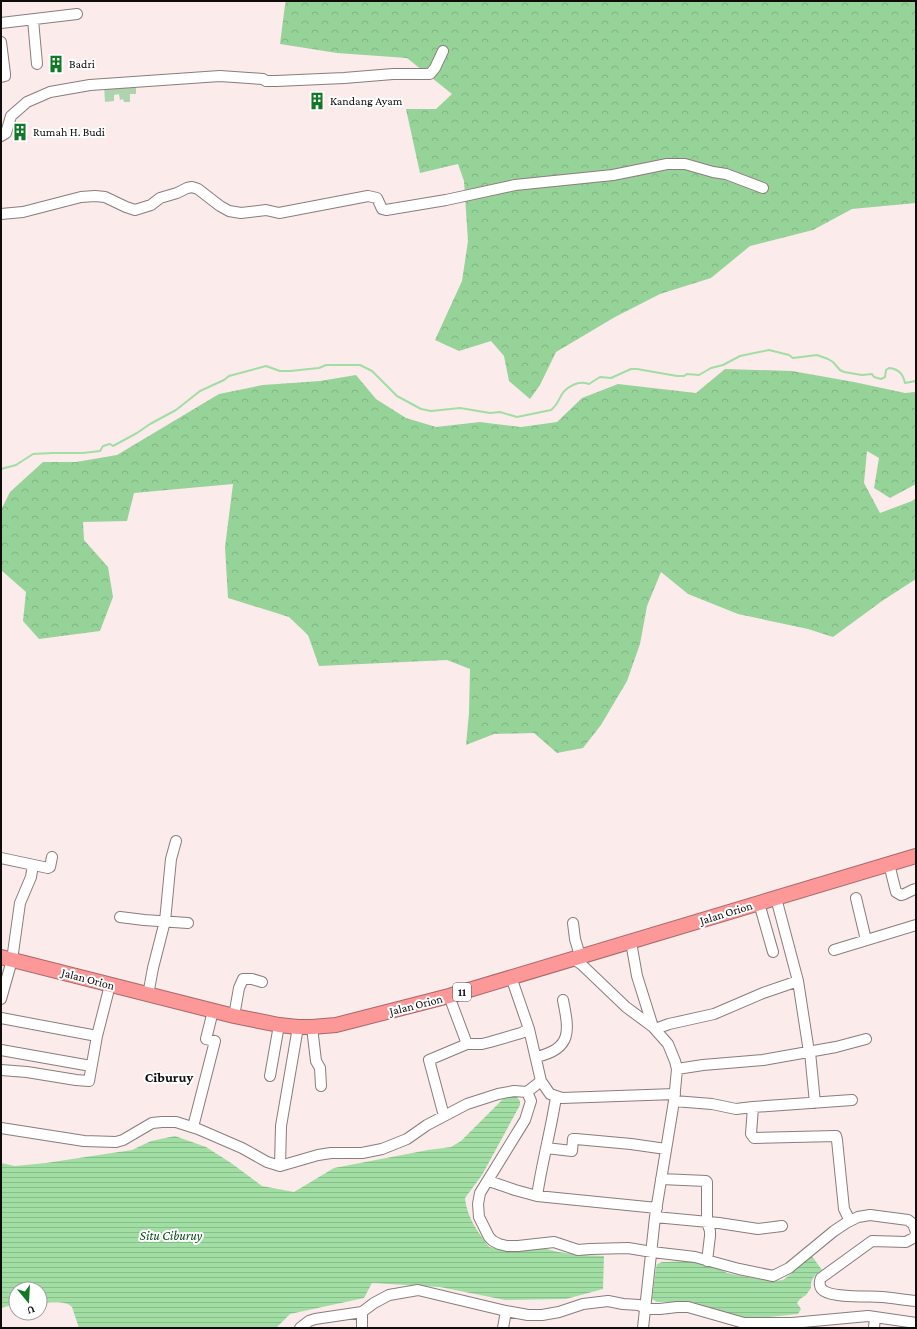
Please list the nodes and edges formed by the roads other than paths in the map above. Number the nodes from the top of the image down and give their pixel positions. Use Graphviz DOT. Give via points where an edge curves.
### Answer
graph roads {
  1 [pos="77,14"];
  2 [pos="33,20"];
  3 [pos="1,23"];
  4 [pos="1,42"];
  5 [pos="443,51"];
  6 [pos="37,64"];
  7 [pos="1,77"];
  8 [pos="1,136"];
  9 [pos="763,188"];
  10 [pos="1,214"];
  11 [pos="176,841"];
  12 [pos="916,856"];
  13 [pos="52,857"];
  14 [pos="1,858"];
  15 [pos="889,864"];
  16 [pos="33,865"];
  17 [pos="916,889"];
  18 [pos="776,898"];
  19 [pos="856,898"];
  20 [pos="760,903"];
  21 [pos="120,917"];
  22 [pos="165,921"];
  23 [pos="188,923"];
  24 [pos="573,923"];
  25 [pos="916,925"];
  26 [pos="866,940"];
  27 [pos="631,942"];
  28 [pos="834,950"];
  29 [pos="773,952"];
  30 [pos="576,957"];
  31 [pos="6,958"];
  32 [pos="512,977"];
  33 [pos="798,981"];
  34 [pos="262,982"];
  35 [pos="110,985"];
  36 [pos="148,995"];
  37 [pos="450,996"];
  38 [pos="1,999"];
  39 [pos="564,1000"];
  40 [pos="213,1011"];
  41 [pos="234,1016"];
  42 [pos="1,1018"];
  43 [pos="279,1025"];
  44 [pos="298,1027"];
  45 [pos="312,1027"];
  46 [pos="654,1028"];
  47 [pos="529,1029"];
  48 [pos="97,1036"];
  49 [pos="866,1039"];
  50 [pos="467,1044"];
  51 [pos="1,1050"];
  52 [pos="810,1052"];
  53 [pos="536,1057"];
  54 [pos="91,1066"];
  55 [pos="677,1069"];
  56 [pos="1,1070"];
  57 [pos="270,1076"];
  58 [pos="541,1081"];
  59 [pos="321,1086"];
  60 [pos="527,1092"];
  61 [pos="556,1096"];
  62 [pos="674,1098"];
  63 [pos="852,1100"];
  64 [pos="814,1103"];
  65 [pos="753,1107"];
  66 [pos="444,1116"];
  67 [pos="193,1127"];
  68 [pos="1,1128"];
  69 [pos="546,1148"];
  70 [pos="666,1149"];
  71 [pos="280,1166"];
  72 [pos="661,1179"];
  73 [pos="489,1181"];
  74 [pos="537,1196"];
  75 [pos="656,1212"];
  76 [pos="850,1221"];
  77 [pos="707,1222"];
  78 [pos="782,1226"];
  79 [pos="916,1232"];
  80 [pos="652,1252"];
  81 [pos="707,1260"];
  82 [pos="916,1301"];
  83 [pos="646,1309"];
  84 [pos="506,1311"];
  85 [pos="362,1312"];
  86 [pos="875,1317"];
  87 [pos="916,1323"];
  88 [pos="300,1328"];
  89 [pos="362,1328"];
  90 [pos="503,1328"];
  91 [pos="643,1328"];
  92 [pos="874,1328"];
  1 -- 2 [label="street"];
  2 -- 3 [label="street"];
  2 -- 6 [label="street"];
  4 -- 7 [label="street" via="5,76"];
  5 -- 8 [label="street" via="430,74 276,81 220,76 90,85 50,92 27,102 11,116 6,133"];
  9 -- 10 [label="street" via="726,174 685,164 667,164 613,175 515,185 386,210 382,209 377,198 368,196 279,213 266,210 242,213 224,209 192,187 135,210 105,197 95,196"];
  11 -- 22 [label="street" via="171,859"];
  12 -- 15 [label="highway, Jalan Orion / 11"];
  13 -- 16 [label="street" via="48,868"];
  14 -- 16 [label="street"];
  15 -- 17 [label="street" via="896,892 900,895"];
  15 -- 18 [label="highway, Jalan Orion / 11"];
  16 -- 31 [label="street"];
  18 -- 20 [label="highway, Jalan Orion / 11"];
  18 -- 33 [label="street"];
  19 -- 26 [label="street"];
  20 -- 27 [label="highway, Jalan Orion / 11"];
  20 -- 29 [label="street"];
  21 -- 22 [label="street"];
  22 -- 23 [label="street"];
  22 -- 36 [label="street"];
  24 -- 30 [label="street"];
  25 -- 26 [label="street"];
  26 -- 28 [label="street"];
  27 -- 30 [label="highway, Jalan Orion / 11"];
  27 -- 46 [label="street" via="637,976"];
  30 -- 32 [label="highway, Jalan Orion / 11"];
  30 -- 46 [label="street" via="626,1007"];
  31 -- 35 [label="highway, Jalan Orion / 11"];
  31 -- 38 [label="street"];
  32 -- 37 [label="highway, Jalan Orion / 11"];
  32 -- 47 [label="street"];
  33 -- 46 [label="street" via="714,1014"];
  33 -- 52 [label="street"];
  34 -- 41 [label="street" via="252,978 243,979"];
  35 -- 36 [label="highway, Jalan Orion / 11"];
  35 -- 48 [label="street"];
  36 -- 40 [label="highway, Jalan Orion / 11"];
  37 -- 45 [label="highway, Jalan Orion / 11" via="336,1025"];
  37 -- 50 [label="street"];
  39 -- 53 [label="street" via="568,1021 567,1036 557,1048"];
  40 -- 41 [label="highway, Jalan Orion / 11"];
  40 -- 67 [label="street" via="206,1039 215,1041"];
  41 -- 43 [label="highway, Jalan Orion / 11"];
  42 -- 48 [label="street"];
  43 -- 44 [label="highway, Jalan Orion / 11"];
  43 -- 57 [label="street"];
  44 -- 45 [label="highway, Jalan Orion / 11"];
  44 -- 71 [label="street" via="281,1126"];
  45 -- 59 [label="street"];
  46 -- 55 [label="street" via="668,1044"];
  47 -- 50 [label="street" via="482,1044"];
  47 -- 53 [label="street"];
  48 -- 54 [label="street"];
  49 -- 52 [label="street"];
  50 -- 66 [label="street" via="429,1060"];
  51 -- 54 [label="street"];
  52 -- 55 [label="street"];
  52 -- 64 [label="street"];
  53 -- 58 [label="street"];
  54 -- 56 [label="street" via="88,1082"];
  55 -- 62 [label="street"];
  58 -- 60 [label="street"];
  58 -- 61 [label="street" via="550,1094"];
  60 -- 66 [label="street" via="498,1094 467,1104"];
  60 -- 73 [label="street" via="531,1101 525,1120"];
  61 -- 62 [label="street"];
  61 -- 69 [label="street"];
  62 -- 65 [label="street" via="736,1109"];
  62 -- 70 [label="street"];
  63 -- 64 [label="street"];
  64 -- 65 [label="street"];
  65 -- 76 [label="street" via="754,1138 836,1136 844,1209"];
  66 -- 71 [label="street" via="407,1139 382,1149 362,1153 325,1154"];
  67 -- 68 [label="street" via="176,1122 152,1123 116,1142 84,1141"];
  67 -- 71 [label="street"];
  69 -- 70 [label="street" via="572,1151 573,1139 576,1139"];
  69 -- 74 [label="street"];
  70 -- 72 [label="street"];
  72 -- 75 [label="street"];
  72 -- 77 [label="street" via="707,1181"];
  73 -- 74 [label="street"];
  73 -- 80 [label="street" via="480,1193 479,1217 489,1236 498,1244 518,1246 554,1242 578,1250 628,1248"];
  74 -- 75 [label="street"];
  75 -- 77 [label="street"];
  75 -- 80 [label="street"];
  76 -- 79 [label="street" via="870,1214 898,1218 908,1220"];
  76 -- 81 [label="street" via="789,1268 773,1276"];
  77 -- 78 [label="street" via="758,1229"];
  77 -- 81 [label="street" via="710,1236"];
  79 -- 82 [label="street" via="915,1237 906,1242 872,1241 819,1282 823,1291 833,1294"];
  80 -- 81 [label="street"];
  80 -- 83 [label="street"];
  83 -- 84 [label="street" via="639,1305 608,1301 583,1304 542,1315"];
  83 -- 86 [label="street" via="688,1307 744,1323 792,1323"];
  83 -- 91 [label="street"];
  84 -- 85 [label="street" via="418,1290 389,1295 374,1302"];
  84 -- 90 [label="street"];
  85 -- 88 [label="street" via="315,1319"];
  85 -- 89 [label="street"];
  86 -- 87 [label="street"];
  86 -- 92 [label="street"];
}
